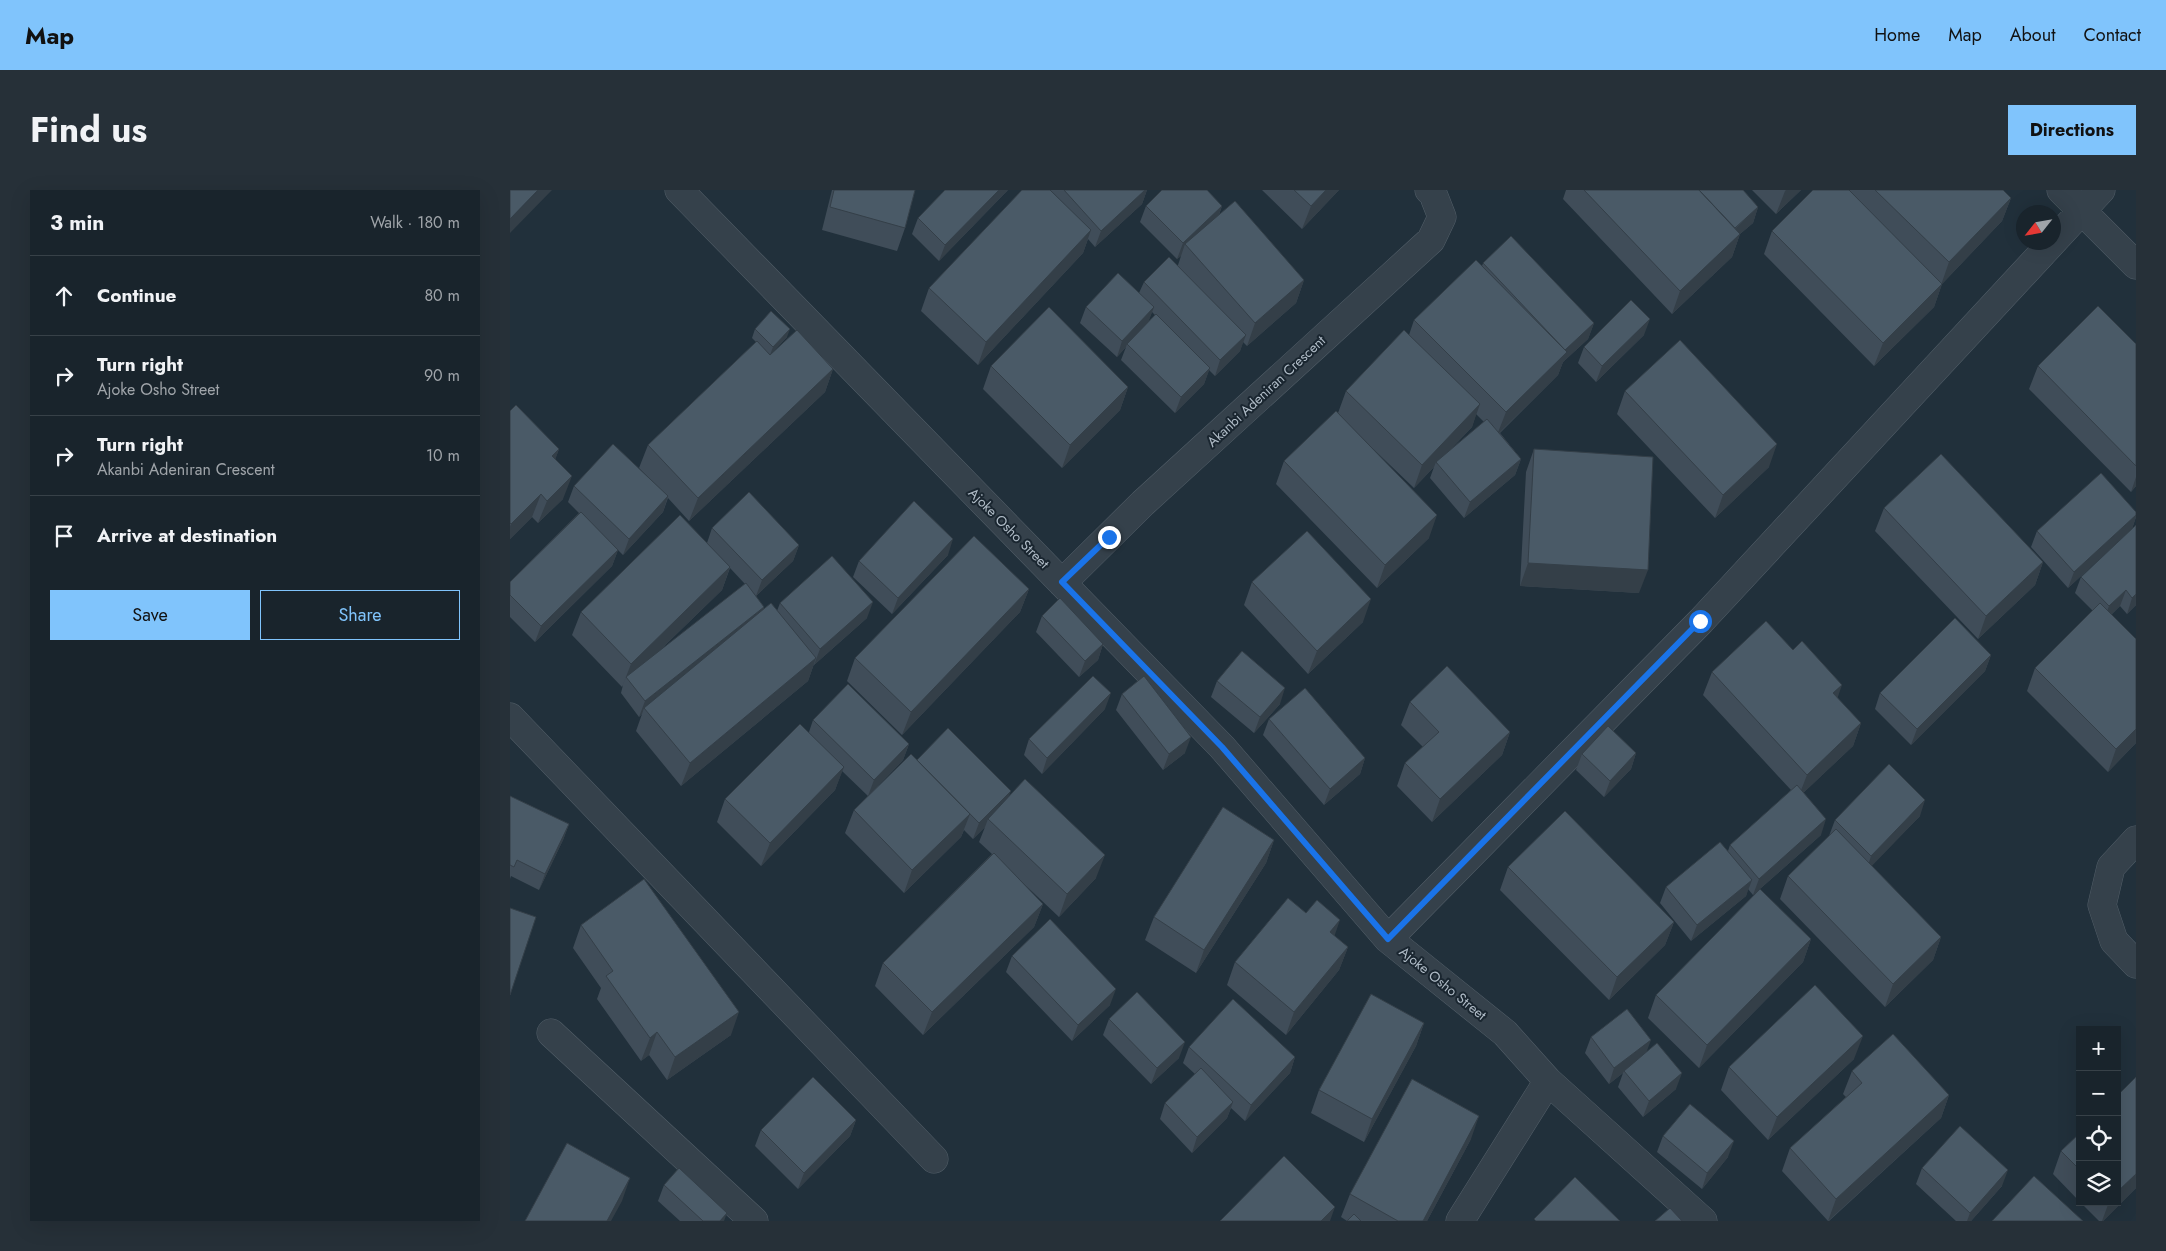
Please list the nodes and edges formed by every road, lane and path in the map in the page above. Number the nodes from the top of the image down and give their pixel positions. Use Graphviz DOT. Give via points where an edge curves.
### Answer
graph roads {
  1 [pos="679,190"];
  2 [pos="1429,190"];
  3 [pos="2061,190"];
  4 [pos="2101,190"];
  5 [pos="2082,212"];
  6 [pos="2136,265"];
  7 [pos="1062,582"];
  8 [pos="510,717"];
  9 [pos="2136,840"];
  10 [pos="1388,939"];
  11 [pos="2136,964"];
  12 [pos="552,1033"];
  13 [pos="1548,1081"];
  14 [pos="934,1159"];
  15 [pos="754,1221"];
  16 [pos="1460,1221"];
  17 [pos="1702,1221"];
  1 -- 7 [label="street, Ajoke Osho Street"];
  2 -- 7 [label="street, Akanbi Adeniran Crescent" via="1442,217 1431,240 1143,503"];
  3 -- 5 [label="street"];
  4 -- 5 [label="street"];
  5 -- 6 [label="street"];
  5 -- 10 [label="street" via="1700,621"];
  7 -- 10 [label="street, Ajoke Osho Street" via="1222,747"];
  8 -- 14 [label="street"];
  9 -- 11 [label="street" via="2111,867 2102,905 2114,941"];
  10 -- 13 [label="street, Ajoke Osho Street" via="1505,1033"];
  12 -- 15 [label="street"];
  13 -- 16 [label="street"];
  13 -- 17 [label="street, Ajoke Osho Street"];
}
